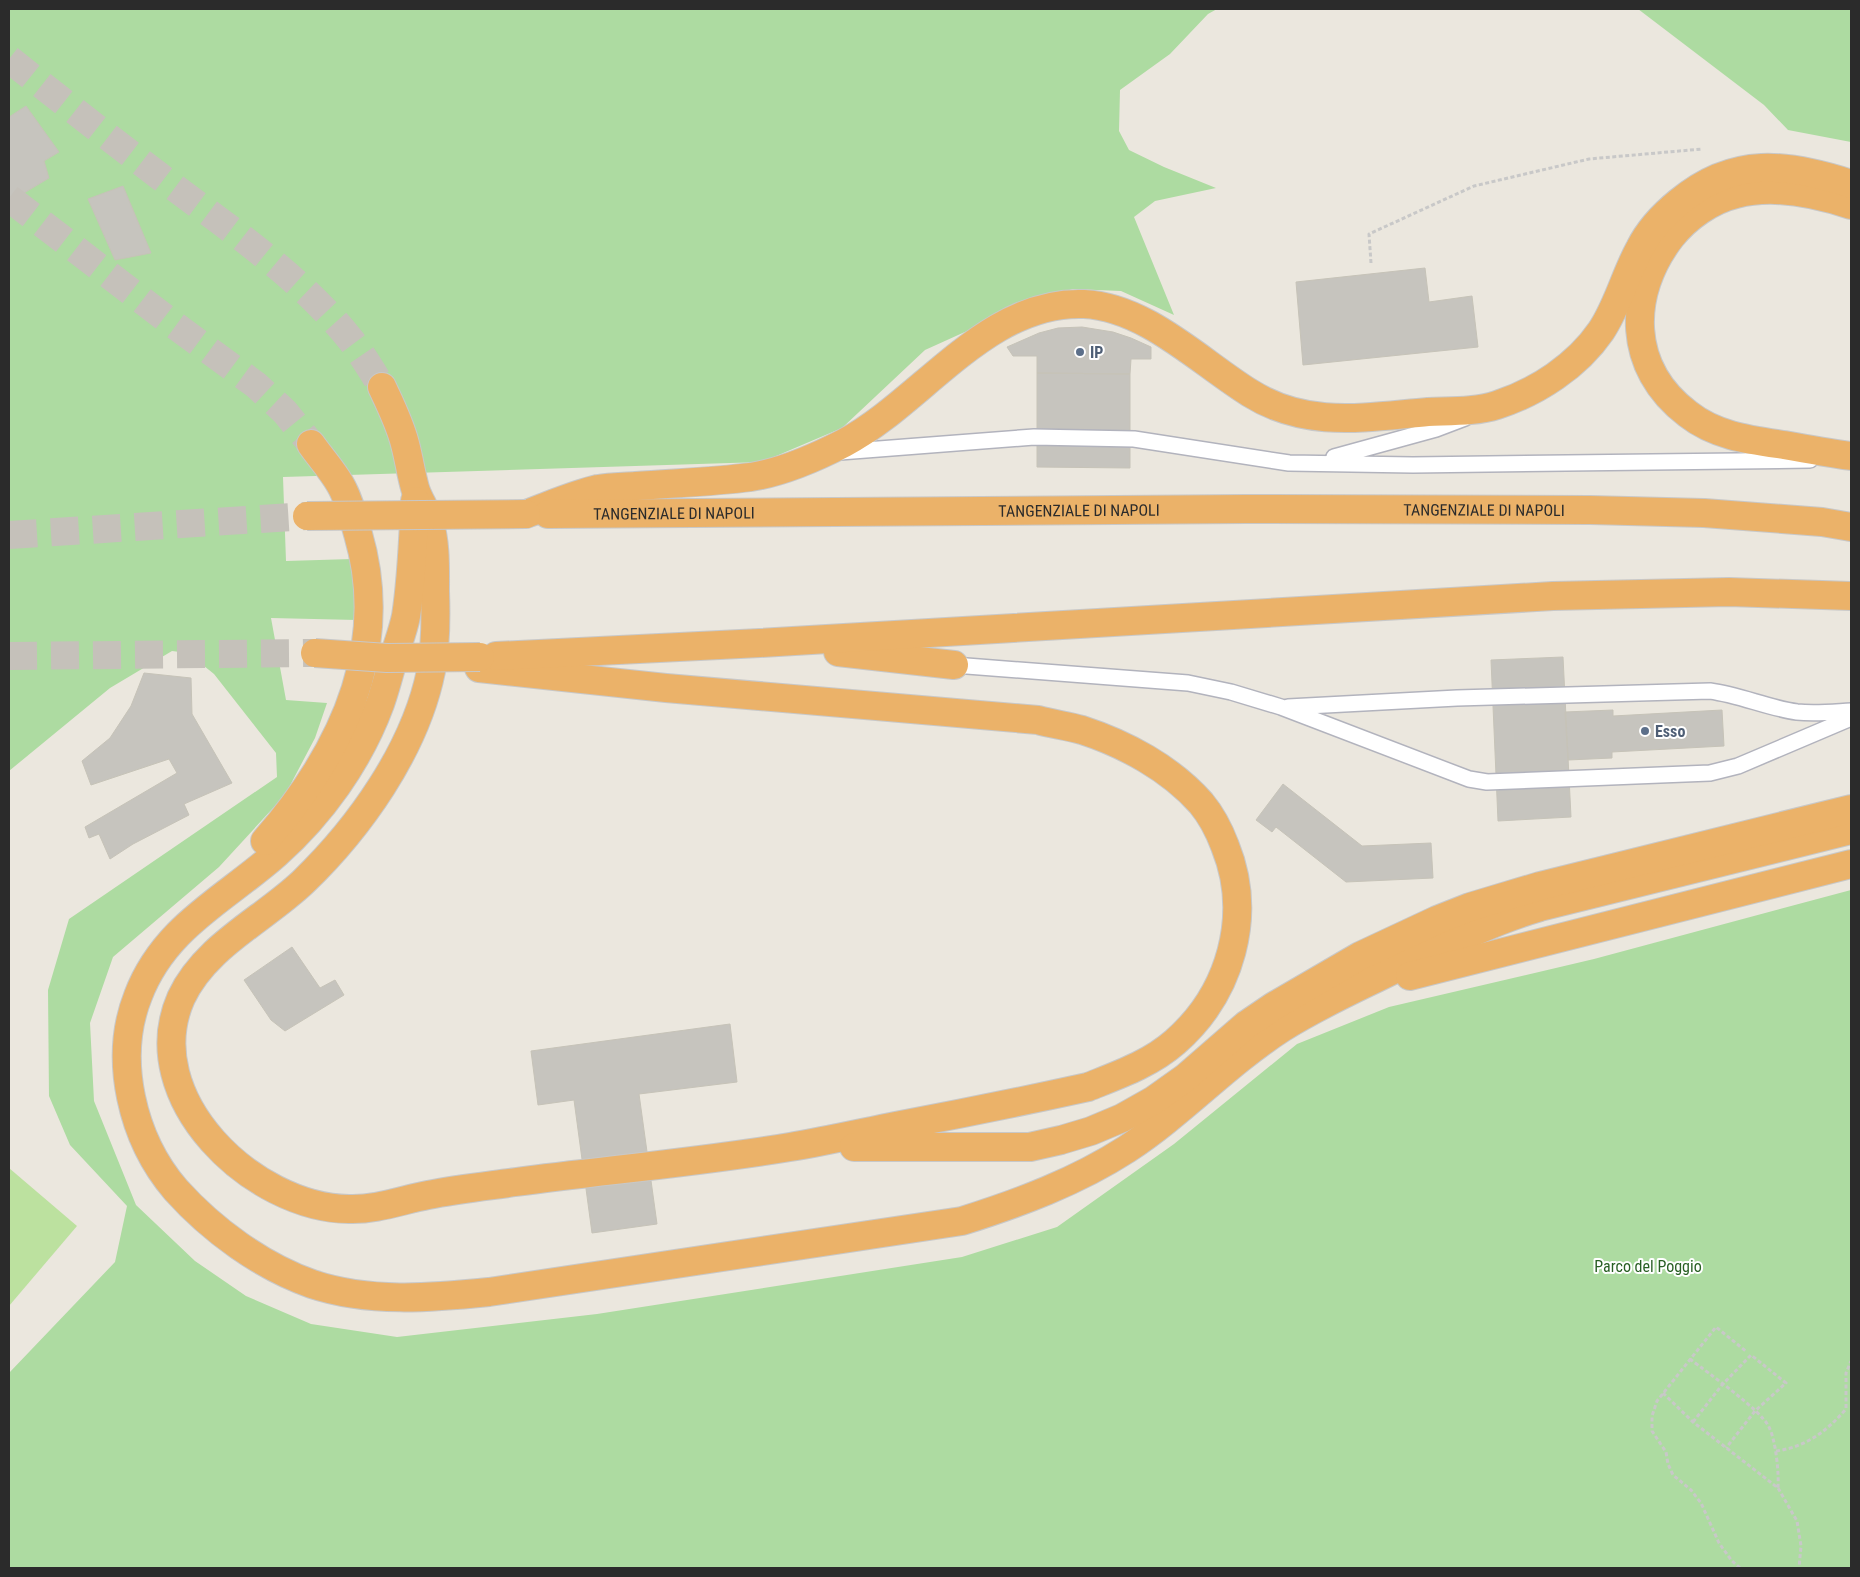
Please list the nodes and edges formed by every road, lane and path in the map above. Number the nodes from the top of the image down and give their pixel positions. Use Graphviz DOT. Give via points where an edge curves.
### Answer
graph roads {
  1 [pos="1707,149"];
  2 [pos="1851,184"];
  3 [pos="1851,206"];
  4 [pos="1371,263"];
  5 [pos="382,387"];
  6 [pos="1492,407"];
  7 [pos="310,444"];
  8 [pos="815,457"];
  9 [pos="1851,458"];
  10 [pos="1316,462"];
  11 [pos="415,490"];
  12 [pos="526,514"];
  13 [pos="307,516"];
  14 [pos="1851,527"];
  15 [pos="1851,596"];
  16 [pos="760,644"];
  17 [pos="315,653"];
  18 [pos="480,663"];
  19 [pos="954,664"];
  20 [pos="1281,707"];
  21 [pos="1851,711"];
  22 [pos="1851,718"];
  23 [pos="1851,809"];
  24 [pos="1851,830"];
  25 [pos="1851,864"];
  26 [pos="222,898"];
  27 [pos="1316,1007"];
  28 [pos="791,1147"];
  29 [pos="1747,1352"];
  30 [pos="1690,1359"];
  31 [pos="1851,1361"];
  32 [pos="1722,1385"];
  33 [pos="1663,1393"];
  34 [pos="1755,1411"];
  35 [pos="1693,1422"];
  36 [pos="1726,1448"];
  37 [pos="1776,1450"];
  38 [pos="1778,1488"];
  39 [pos="1740,1568"];
  40 [pos="1799,1568"];
  1 -- 4 [label="path" via="1589,159 1474,186 1368,234"];
  2 -- 6 [label="highway" via="1790,168 1761,167 1734,171 1708,181 1668,211 1652,228 1615,306 1584,352 1544,383"];
  3 -- 9 [label="highway" via="1811,194 1782,190 1754,190 1715,202 1678,229 1659,253 1649,272 1639,319 1641,340 1655,380 1688,414 1734,437"];
  5 -- 11 [label="highway" via="401,432"];
  6 -- 8 [label="highway" via="1346,418 1314,417 1283,409 1254,396 1186,347 1138,320 1085,304 1035,311 1009,321 976,342 890,412 847,441"];
  6 -- 10 [label="lane" via="1436,429"];
  7 -- 26 [label="highway" via="340,484 361,544 368,579 370,618 364,660 355,694 324,761 290,813"];
  8 -- 10 [label="lane" via="849,450 1034,437 1134,439 1289,463"];
  8 -- 12 [label="highway" via="751,477 598,489"];
  9 -- 10 [label="lane" via="1413,465"];
  11 -- 26 [label="highway" via="405,619 381,703 369,731 330,796 305,825 277,853"];
  11 -- 28 [label="highway" via="430,521 435,556 435,635 431,671 423,700 389,774 343,839 300,885 212,956 190,982 180,1001 170,1044 186,1104 204,1132 224,1154 253,1176 316,1206 349,1210 451,1190"];
  12 -- 13 [label="highway, TANGENZIALE DI NAPOLI, bridge"];
  12 -- 14 [label="highway, TANGENZIALE DI NAPOLI" via="1580,510 1704,513"];
  15 -- 16 [label="highway" via="1728,592 1553,596"];
  16 -- 18 [label="highway"];
  16 -- 19 [label="highway"];
  17 -- 18 [label="highway, bridge"];
  18 -- 28 [label="highway" via="666,688 1038,720 1081,730 1147,759 1200,803 1217,827 1230,858 1237,890 1237,923 1232,952 1206,1005 1195,1022 1174,1042 1149,1060 1088,1087"];
  19 -- 20 [label="lane" via="1188,683"];
  20 -- 21 [label="lane" via="1710,691 1730,693 1795,712"];
  20 -- 22 [label="lane" via="1469,779 1487,782 1710,773 1738,766"];
  23 -- 28 [label="highway" via="1540,886 1437,920 1360,956 1274,1006 1154,1100 1091,1131 1030,1147"];
  24 -- 27 [label="highway" via="1505,917"];
  25 -- 27 [label="highway" via="1462,962"];
  26 -- 27 [label="highway" via="188,922 166,946 148,971 137,997 128,1025 126,1058 141,1131 156,1161 176,1189 236,1244 312,1284 354,1294 397,1298 442,1297 962,1221 1035,1196 1076,1178 1126,1149 1167,1120 1246,1054"];
  29 -- 30 [label="path" via="1716,1327"];
  30 -- 32 [label="path"];
  30 -- 33 [label="path"];
  31 -- 37 [label="path" via="1846,1373 1846,1409 1834,1423 1810,1440 1794,1448"];
  32 -- 34 [label="path"];
  32 -- 34 [label="path" via="1751,1355 1786,1382"];
  32 -- 35 [label="path"];
  33 -- 35 [label="path"];
  33 -- 39 [label="path" via="1656,1401 1652,1431 1666,1452 1673,1475 1701,1503 1719,1543"];
  34 -- 36 [label="path"];
  34 -- 37 [label="path" via="1769,1426"];
  35 -- 36 [label="path"];
  36 -- 38 [label="path"];
  37 -- 38 [label="path"];
  38 -- 40 [label="path" via="1797,1521 1801,1546"];
}
